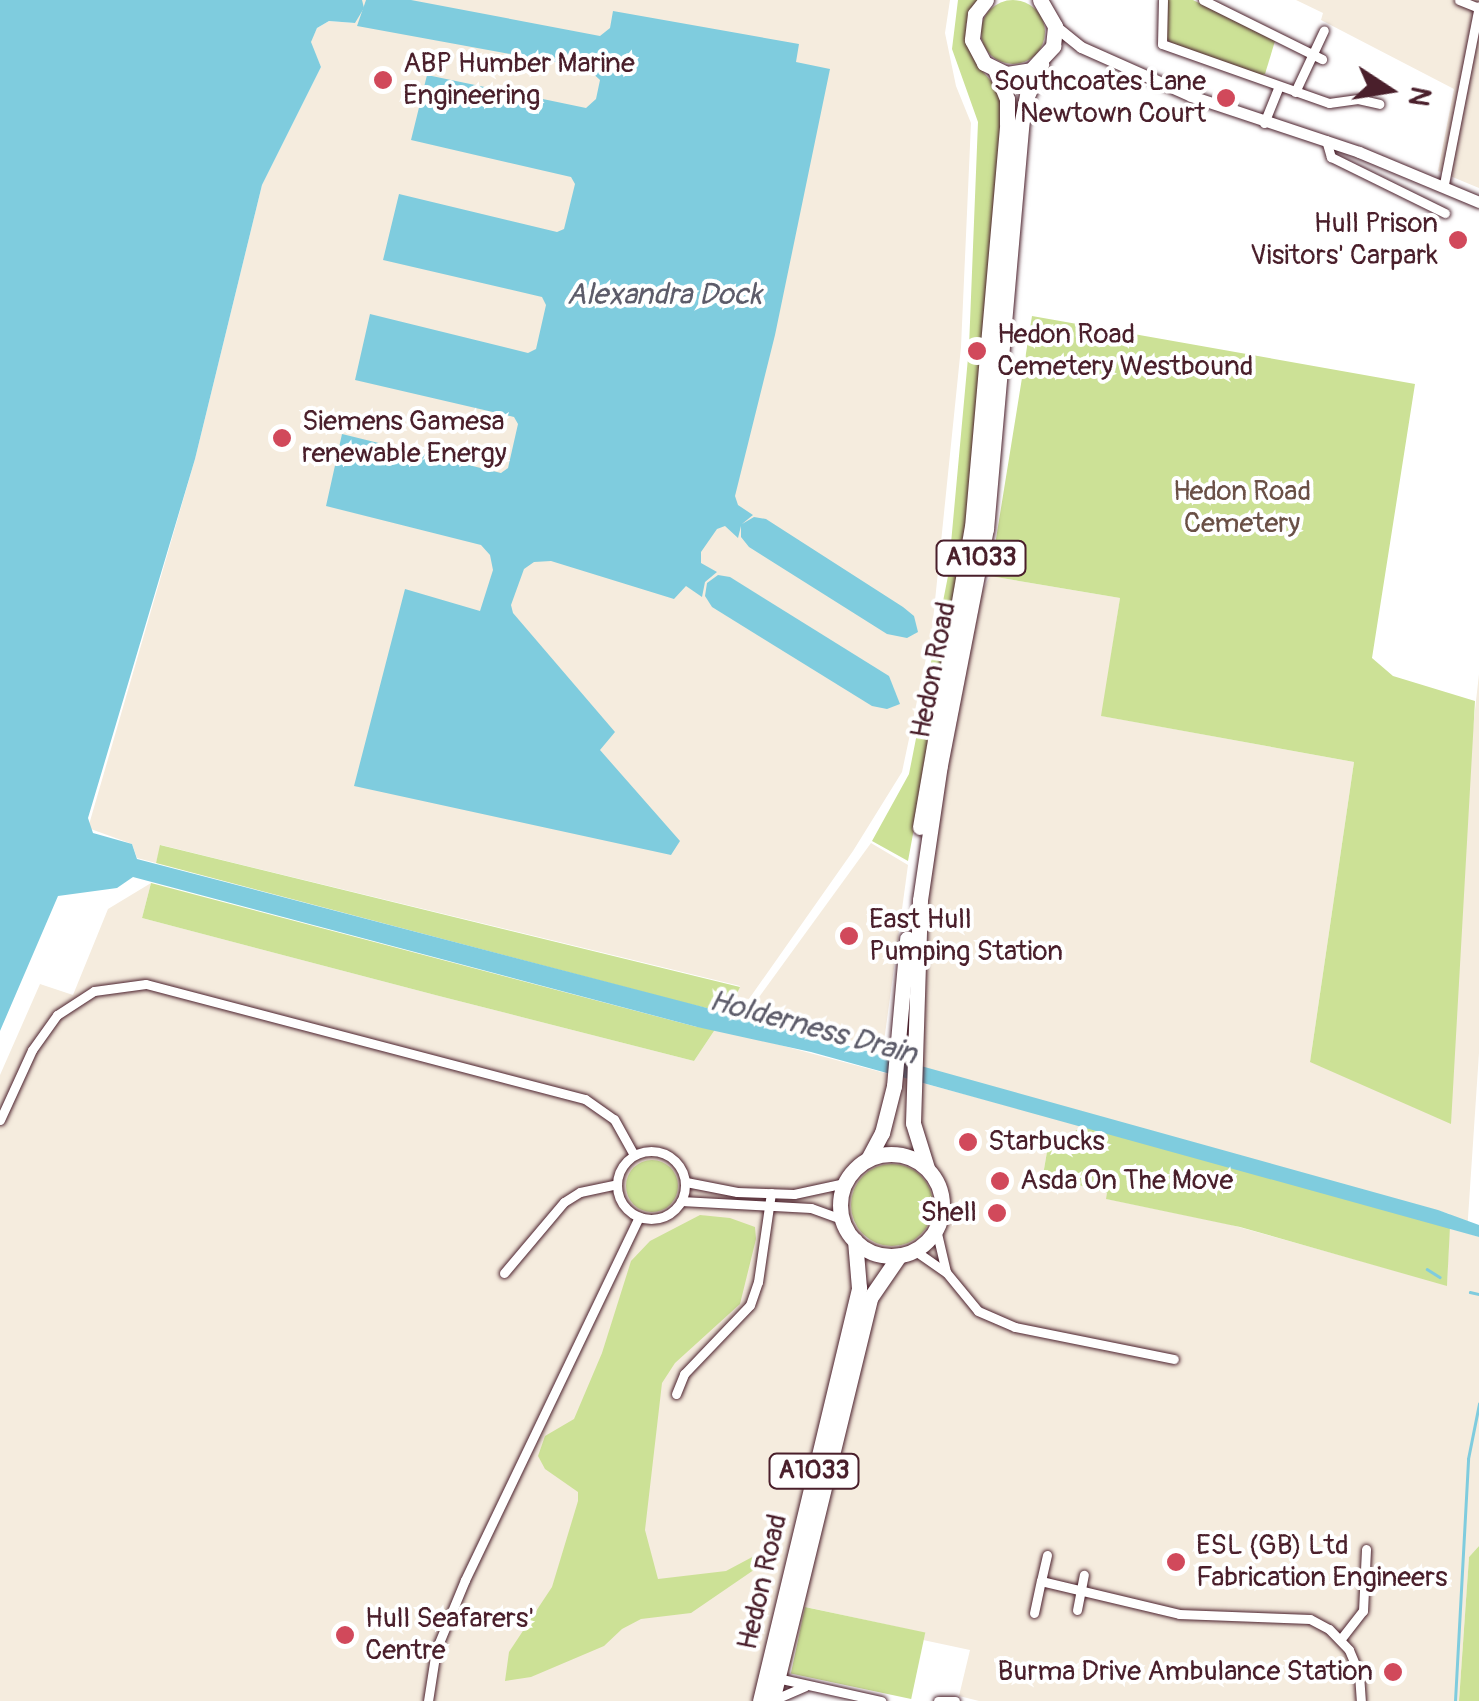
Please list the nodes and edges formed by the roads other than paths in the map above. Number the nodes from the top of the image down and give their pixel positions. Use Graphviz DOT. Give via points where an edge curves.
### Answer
graph roads {
  1 [pos="1040,0"];
  2 [pos="1060,0"];
  3 [pos="1163,0"];
  4 [pos="1203,0"];
  5 [pos="1459,0"];
  6 [pos="984,1"];
  7 [pos="1479,7"];
  8 [pos="1053,20"];
  9 [pos="1324,30"];
  10 [pos="1082,47"];
  11 [pos="1310,54"];
  12 [pos="1044,60"];
  13 [pos="1322,60"];
  14 [pos="995,70"];
  15 [pos="1278,88"];
  16 [pos="1295,92"];
  17 [pos="1379,104"];
  18 [pos="1264,123"];
  19 [pos="1326,140"];
  20 [pos="1444,184"];
  21 [pos="1479,202"];
  22 [pos="1445,213"];
  23 [pos="906,1052"];
  24 [pos="0,1120"];
  25 [pos="634,1155"];
  26 [pos="868,1159"];
  27 [pos="927,1168"];
  28 [pos="686,1182"];
  29 [pos="845,1183"];
  30 [pos="617,1184"];
  31 [pos="771,1199"];
  32 [pos="681,1202"];
  33 [pos="640,1217"];
  34 [pos="842,1219"];
  35 [pos="936,1229"];
  36 [pos="854,1240"];
  37 [pos="906,1253"];
  38 [pos="946,1272"];
  39 [pos="504,1273"];
  40 [pos="1174,1358"];
  41 [pos="676,1394"];
  42 [pos="1366,1549"];
  43 [pos="1047,1555"];
  44 [pos="1084,1575"];
  45 [pos="1040,1581"];
  46 [pos="1136,1589"];
  47 [pos="1081,1591"];
  48 [pos="1226,1600"];
  49 [pos="1133,1603"];
  50 [pos="1076,1610"];
  51 [pos="1034,1613"];
  52 [pos="1220,1614"];
  53 [pos="1213,1627"];
  54 [pos="1340,1640"];
  55 [pos="778,1678"];
  56 [pos="812,1686"];
  57 [pos="428,1701"];
  58 [pos="760,1701"];
  59 [pos="772,1701"];
  60 [pos="881,1701"];
  61 [pos="938,1701"];
  62 [pos="955,1701"];
  63 [pos="1361,1701"];
  1 -- 8 [label="highway"];
  2 -- 8 [label="highway, A1033"];
  3 -- 15 [label="street" via="1162,44"];
  4 -- 11 [label="street"];
  5 -- 7 [label="street"];
  6 -- 14 [label="highway, A1033" via="972,40"];
  7 -- 20 [label="street"];
  8 -- 10 [label="street"];
  8 -- 12 [label="highway, A1033"];
  9 -- 11 [label="street"];
  10 -- 12 [label="street"];
  10 -- 18 [label="street"];
  11 -- 13 [label="street"];
  11 -- 16 [label="street"];
  12 -- 14 [label="highway" via="1019,74"];
  12 -- 23 [label="highway, Hedon Road / A1033" via="1021,126 986,528 924,864"];
  14 -- 23 [label="highway, Hedon Road / A1033" via="1007,99 1007,124 972,527 910,896"];
  15 -- 16 [label="street"];
  15 -- 18 [label="street"];
  16 -- 17 [label="street" via="1329,103"];
  18 -- 19 [label="street"];
  19 -- 20 [label="street"];
  19 -- 22 [label="street" via="1331,156"];
  20 -- 21 [label="street"];
  23 -- 26 [label="highway, Hedon Road / A1033"];
  23 -- 27 [label="highway, Hedon Road / A1033" via="914,1133"];
  24 -- 25 [label="street" via="32,1050 58,1016 94,991 146,984 585,1099 614,1119"];
  25 -- 28 [label="street" via="668,1155"];
  25 -- 30 [label="street"];
  26 -- 27 [label="highway" via="899,1154"];
  26 -- 29 [label="highway, A1033"];
  27 -- 35 [label="highway, A1033" via="942,1197"];
  28 -- 31 [label="street"];
  28 -- 32 [label="street"];
  29 -- 31 [label="street"];
  29 -- 34 [label="highway"];
  30 -- 33 [label="street" via="623,1204"];
  30 -- 39 [label="street" via="564,1202"];
  31 -- 32 [label="street"];
  31 -- 34 [label="street"];
  31 -- 41 [label="street" via="750,1304 684,1374"];
  32 -- 33 [label="street" via="663,1217"];
  33 -- 57 [label="street" via="464,1580 436,1650"];
  34 -- 36 [label="highway, A1033"];
  35 -- 37 [label="highway, A1033"];
  35 -- 38 [label="street"];
  36 -- 37 [label="highway" via="880,1255"];
  36 -- 58 [label="highway, Hedon Road / A1033" via="859,1288"];
  37 -- 38 [label="street"];
  37 -- 55 [label="highway, Hedon Road / A1033" via="870,1298"];
  38 -- 40 [label="street" via="978,1311 998,1322"];
  42 -- 54 [label="street" via="1363,1611"];
  43 -- 45 [label="street"];
  44 -- 47 [label="street"];
  45 -- 47 [label="street"];
  45 -- 51 [label="street"];
  46 -- 49 [label="street"];
  47 -- 49 [label="street"];
  47 -- 50 [label="street"];
  48 -- 52 [label="street"];
  49 -- 52 [label="street" via="1178,1620"];
  52 -- 53 [label="street"];
  52 -- 54 [label="street" via="1310,1619"];
  54 -- 63 [label="street" via="1359,1674"];
  55 -- 56 [label="street"];
  55 -- 59 [label="highway, Hedon Road / A1033"];
  56 -- 59 [label="street"];
  56 -- 60 [label="street"];
  61 -- 62 [label="street"];
}
